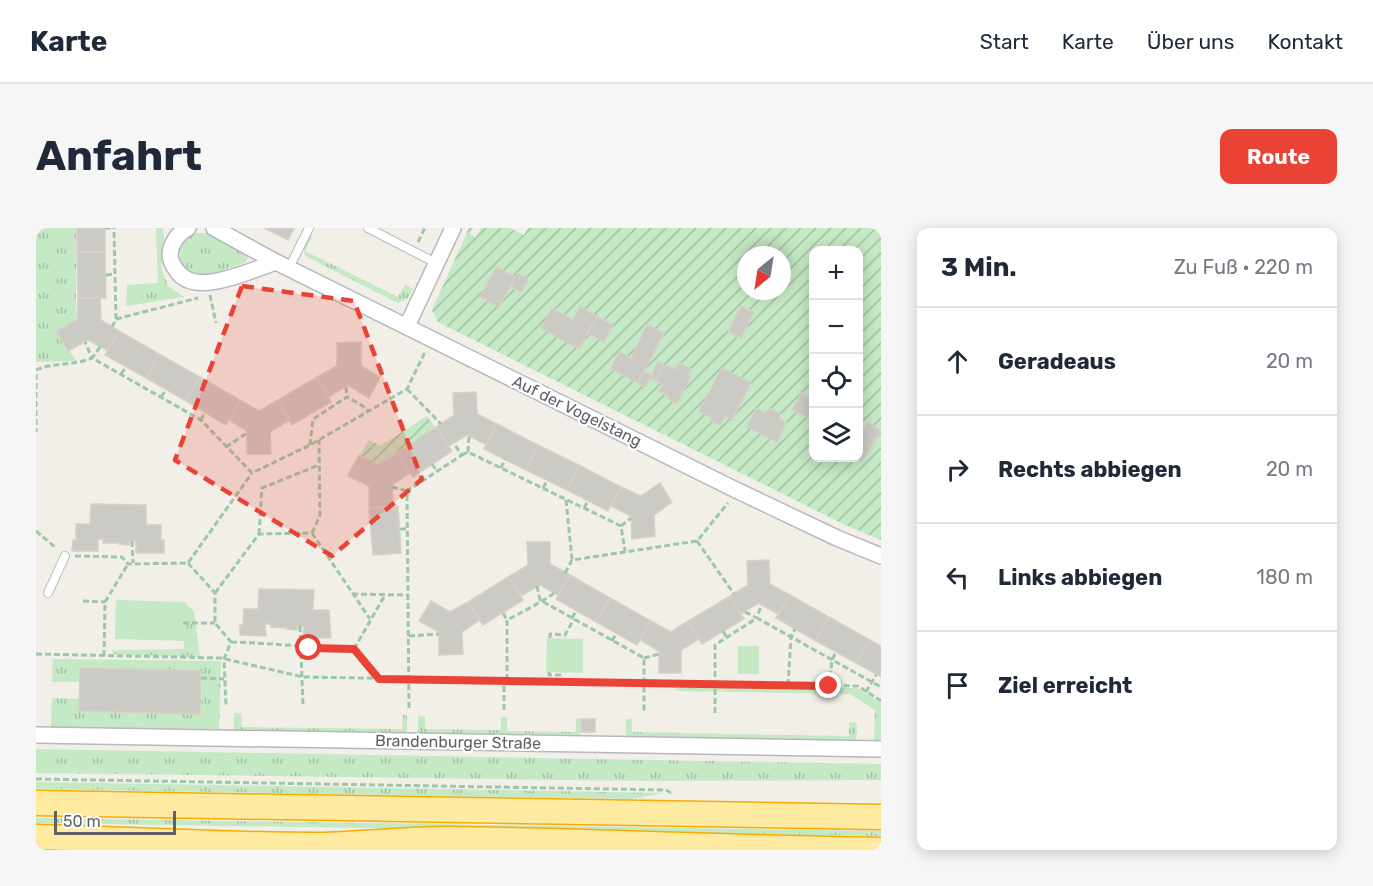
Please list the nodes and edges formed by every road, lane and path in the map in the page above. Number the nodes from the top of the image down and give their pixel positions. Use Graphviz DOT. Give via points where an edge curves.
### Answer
graph roads {
  1 [pos="105,228"];
  2 [pos="112,228"];
  3 [pos="188,228"];
  4 [pos="214,228"];
  5 [pos="309,228"];
  6 [pos="368,228"];
  7 [pos="453,228"];
  8 [pos="173,234"];
  9 [pos="436,263"];
  10 [pos="283,265"];
  11 [pos="106,274"];
  12 [pos="115,274"];
  13 [pos="208,290"];
  14 [pos="116,319"];
  15 [pos="216,323"];
  16 [pos="406,326"];
  17 [pos="112,327"];
  18 [pos="432,339"];
  19 [pos="85,342"];
  20 [pos="100,347"];
  21 [pos="92,358"];
  22 [pos="126,367"];
  23 [pos="36,372"];
  24 [pos="121,374"];
  25 [pos="346,387"];
  26 [pos="407,389"];
  27 [pos="165,390"];
  28 [pos="161,397"];
  29 [pos="347,397"];
  30 [pos="368,411"];
  31 [pos="205,412"];
  32 [pos="313,412"];
  33 [pos="316,417"];
  34 [pos="201,420"];
  35 [pos="441,424"];
  36 [pos="36,432"];
  37 [pos="247,432"];
  38 [pos="469,436"];
  39 [pos="319,440"];
  40 [pos="454,444"];
  41 [pos="310,445"];
  42 [pos="226,447"];
  43 [pos="468,452"];
  44 [pos="462,455"];
  45 [pos="505,459"];
  46 [pos="432,464"];
  47 [pos="319,465"];
  48 [pos="501,468"];
  49 [pos="437,471"];
  50 [pos="252,473"];
  51 [pos="547,481"];
  52 [pos="392,487"];
  53 [pos="543,488"];
  54 [pos="736,489"];
  55 [pos="407,491"];
  56 [pos="566,499"];
  57 [pos="588,501"];
  58 [pos="584,508"];
  59 [pos="631,518"];
  60 [pos="621,526"];
  61 [pos="399,529"];
  62 [pos="408,529"];
  63 [pos="312,533"];
  64 [pos="259,534"];
  65 [pos="132,541"];
  66 [pos="697,542"];
  67 [pos="625,552"];
  68 [pos="65,556"];
  69 [pos="881,556"];
  70 [pos="122,557"];
  71 [pos="572,561"];
  72 [pos="188,563"];
  73 [pos="130,564"];
  74 [pos="565,573"];
  75 [pos="537,586"];
  76 [pos="48,593"];
  77 [pos="215,593"];
  78 [pos="554,593"];
  79 [pos="352,594"];
  80 [pos="734,594"];
  81 [pos="385,595"];
  82 [pos="409,595"];
  83 [pos="540,600"];
  84 [pos="83,601"];
  85 [pos="105,602"];
  86 [pos="761,605"];
  87 [pos="576,611"];
  88 [pos="745,612"];
  89 [pos="503,613"];
  90 [pos="573,618"];
  91 [pos="757,618"];
  92 [pos="370,619"];
  93 [pos="507,620"];
  94 [pos="183,623"];
  95 [pos="215,623"];
  96 [pos="300,626"];
  97 [pos="795,629"];
  98 [pos="723,632"];
  99 [pos="439,634"];
  100 [pos="616,634"];
  101 [pos="409,636"];
  102 [pos="550,638"];
  103 [pos="727,638"];
  104 [pos="791,638"];
  105 [pos="612,641"];
  106 [pos="231,642"];
  107 [pos="300,646"];
  108 [pos="354,649"];
  109 [pos="836,652"];
  110 [pos="36,654"];
  111 [pos="659,654"];
  112 [pos="104,656"];
  113 [pos="644,658"];
  114 [pos="224,659"];
  115 [pos="832,660"];
  116 [pos="549,672"];
  117 [pos="876,675"];
  118 [pos="303,677"];
  119 [pos="201,678"];
  120 [pos="224,679"];
  121 [pos="379,679"];
  122 [pos="409,679"];
  123 [pos="506,680"];
  124 [pos="560,681"];
  125 [pos="872,682"];
  126 [pos="645,683"];
  127 [pos="715,684"];
  128 [pos="788,685"];
  129 [pos="829,686"];
  130 [pos="881,687"];
  131 [pos="866,692"];
  132 [pos="881,701"];
  133 [pos="226,705"];
  134 [pos="303,706"];
  135 [pos="409,708"];
  136 [pos="504,710"];
  137 [pos="644,712"];
  138 [pos="715,713"];
  139 [pos="36,735"];
  140 [pos="881,749"];
  141 [pos="36,779"];
  142 [pos="675,795"];
  143 [pos="36,803"];
  144 [pos="881,817"];
  145 [pos="36,837"];
  146 [pos="589,842"];
  147 [pos="881,849"];
  148 [pos="555,850"];
  1 -- 2 [label="path"];
  2 -- 12 [label="path"];
  3 -- 8 [label="street"];
  4 -- 10 [label="street, Auf der Vogelstang"];
  5 -- 10 [label="lane"];
  6 -- 9 [label="lane"];
  7 -- 9 [label="street"];
  8 -- 13 [label="street" via="172,265 180,277"];
  9 -- 16 [label="street"];
  10 -- 13 [label="street"];
  10 -- 16 [label="street, Auf der Vogelstang"];
  11 -- 12 [label="path"];
  12 -- 14 [label="path"];
  13 -- 14 [label="path"];
  13 -- 15 [label="path"];
  14 -- 17 [label="path"];
  16 -- 18 [label="street, Auf der Vogelstang"];
  18 -- 26 [label="path"];
  18 -- 54 [label="street, Auf der Vogelstang"];
  19 -- 21 [label="path"];
  20 -- 21 [label="path"];
  21 -- 23 [label="path" via="81,363 46,366"];
  21 -- 24 [label="path"];
  22 -- 24 [label="path"];
  23 -- 36 [label="path"];
  24 -- 28 [label="path"];
  25 -- 29 [label="path"];
  26 -- 30 [label="path"];
  26 -- 35 [label="path"];
  27 -- 28 [label="path"];
  28 -- 34 [label="path"];
  29 -- 30 [label="path"];
  29 -- 33 [label="path"];
  30 -- 39 [label="path"];
  31 -- 34 [label="path"];
  32 -- 33 [label="path"];
  33 -- 41 [label="path"];
  34 -- 42 [label="path"];
  37 -- 42 [label="path"];
  38 -- 43 [label="path"];
  39 -- 41 [label="path"];
  39 -- 47 [label="path"];
  40 -- 44 [label="path"];
  41 -- 50 [label="path"];
  42 -- 50 [label="path"];
  43 -- 44 [label="path"];
  43 -- 48 [label="path"];
  44 -- 49 [label="path"];
  45 -- 48 [label="path"];
  46 -- 49 [label="path"];
  47 -- 63 [label="path" via="320,514"];
  47 -- 64 [label="path" via="262,488"];
  48 -- 53 [label="path"];
  49 -- 55 [label="path"];
  50 -- 72 [label="path"];
  51 -- 53 [label="path"];
  52 -- 55 [label="path"];
  53 -- 56 [label="path"];
  54 -- 66 [label="path"];
  54 -- 69 [label="street, Auf der Vogelstang"];
  55 -- 62 [label="path"];
  56 -- 58 [label="path"];
  56 -- 71 [label="path"];
  57 -- 58 [label="path"];
  58 -- 60 [label="path"];
  59 -- 60 [label="path"];
  60 -- 67 [label="path"];
  61 -- 62 [label="path"];
  62 -- 82 [label="path"];
  63 -- 64 [label="path"];
  63 -- 79 [label="path"];
  64 -- 77 [label="path"];
  65 -- 73 [label="path"];
  66 -- 67 [label="path"];
  66 -- 80 [label="path"];
  67 -- 71 [label="path"];
  68 -- 76 [label="lane"];
  70 -- 73 [label="path"];
  71 -- 74 [label="path"];
  72 -- 73 [label="path"];
  72 -- 77 [label="path"];
  73 -- 85 [label="path"];
  75 -- 83 [label="path"];
  77 -- 95 [label="path"];
  78 -- 83 [label="path"];
  79 -- 81 [label="path"];
  79 -- 92 [label="path"];
  81 -- 82 [label="path"];
  81 -- 92 [label="path"];
  82 -- 101 [label="path"];
  83 -- 90 [label="path"];
  83 -- 93 [label="path"];
  84 -- 85 [label="path"];
  85 -- 112 [label="path"];
  86 -- 91 [label="path"];
  87 -- 90 [label="path"];
  88 -- 91 [label="path"];
  89 -- 93 [label="path"];
  90 -- 102 [label="path" via="565,635 550,634"];
  90 -- 105 [label="path"];
  91 -- 103 [label="path"];
  91 -- 104 [label="path"];
  92 -- 108 [label="path"];
  93 -- 123 [label="path"];
  94 -- 95 [label="path"];
  95 -- 106 [label="path"];
  96 -- 107 [label="path"];
  97 -- 104 [label="path"];
  98 -- 103 [label="path"];
  99 -- 101 [label="path"];
  100 -- 105 [label="path"];
  101 -- 122 [label="path"];
  103 -- 127 [label="path" via="715,645"];
  104 -- 115 [label="path"];
  104 -- 128 [label="path"];
  105 -- 113 [label="path"];
  106 -- 107 [label="path"];
  106 -- 114 [label="path"];
  107 -- 108 [label="path"];
  107 -- 118 [label="path"];
  108 -- 121 [label="path"];
  109 -- 115 [label="path"];
  110 -- 112 [label="path"];
  111 -- 113 [label="path"];
  112 -- 114 [label="path"];
  113 -- 126 [label="path"];
  114 -- 118 [label="path"];
  114 -- 120 [label="path"];
  115 -- 125 [label="path"];
  115 -- 129 [label="path"];
  116 -- 124 [label="path" via="560,675"];
  117 -- 125 [label="path"];
  118 -- 121 [label="path"];
  118 -- 134 [label="path"];
  119 -- 120 [label="path"];
  120 -- 133 [label="path"];
  121 -- 122 [label="path"];
  122 -- 123 [label="path"];
  122 -- 135 [label="path"];
  123 -- 124 [label="path"];
  123 -- 136 [label="path"];
  124 -- 126 [label="path"];
  125 -- 130 [label="path"];
  125 -- 131 [label="path"];
  126 -- 127 [label="path"];
  126 -- 137 [label="path"];
  127 -- 128 [label="path"];
  127 -- 138 [label="path"];
  128 -- 129 [label="path"];
  129 -- 131 [label="path" via="858,686"];
  131 -- 132 [label="path"];
  139 -- 140 [label="street, Brandenburger Straße"];
  141 -- 142 [label="path" via="666,790"];
  143 -- 144 [label="highway"];
  145 -- 146 [label="highway" via="319,845 446,839"];
  146 -- 147 [label="highway"];
  146 -- 148 [label="highway"];
}
